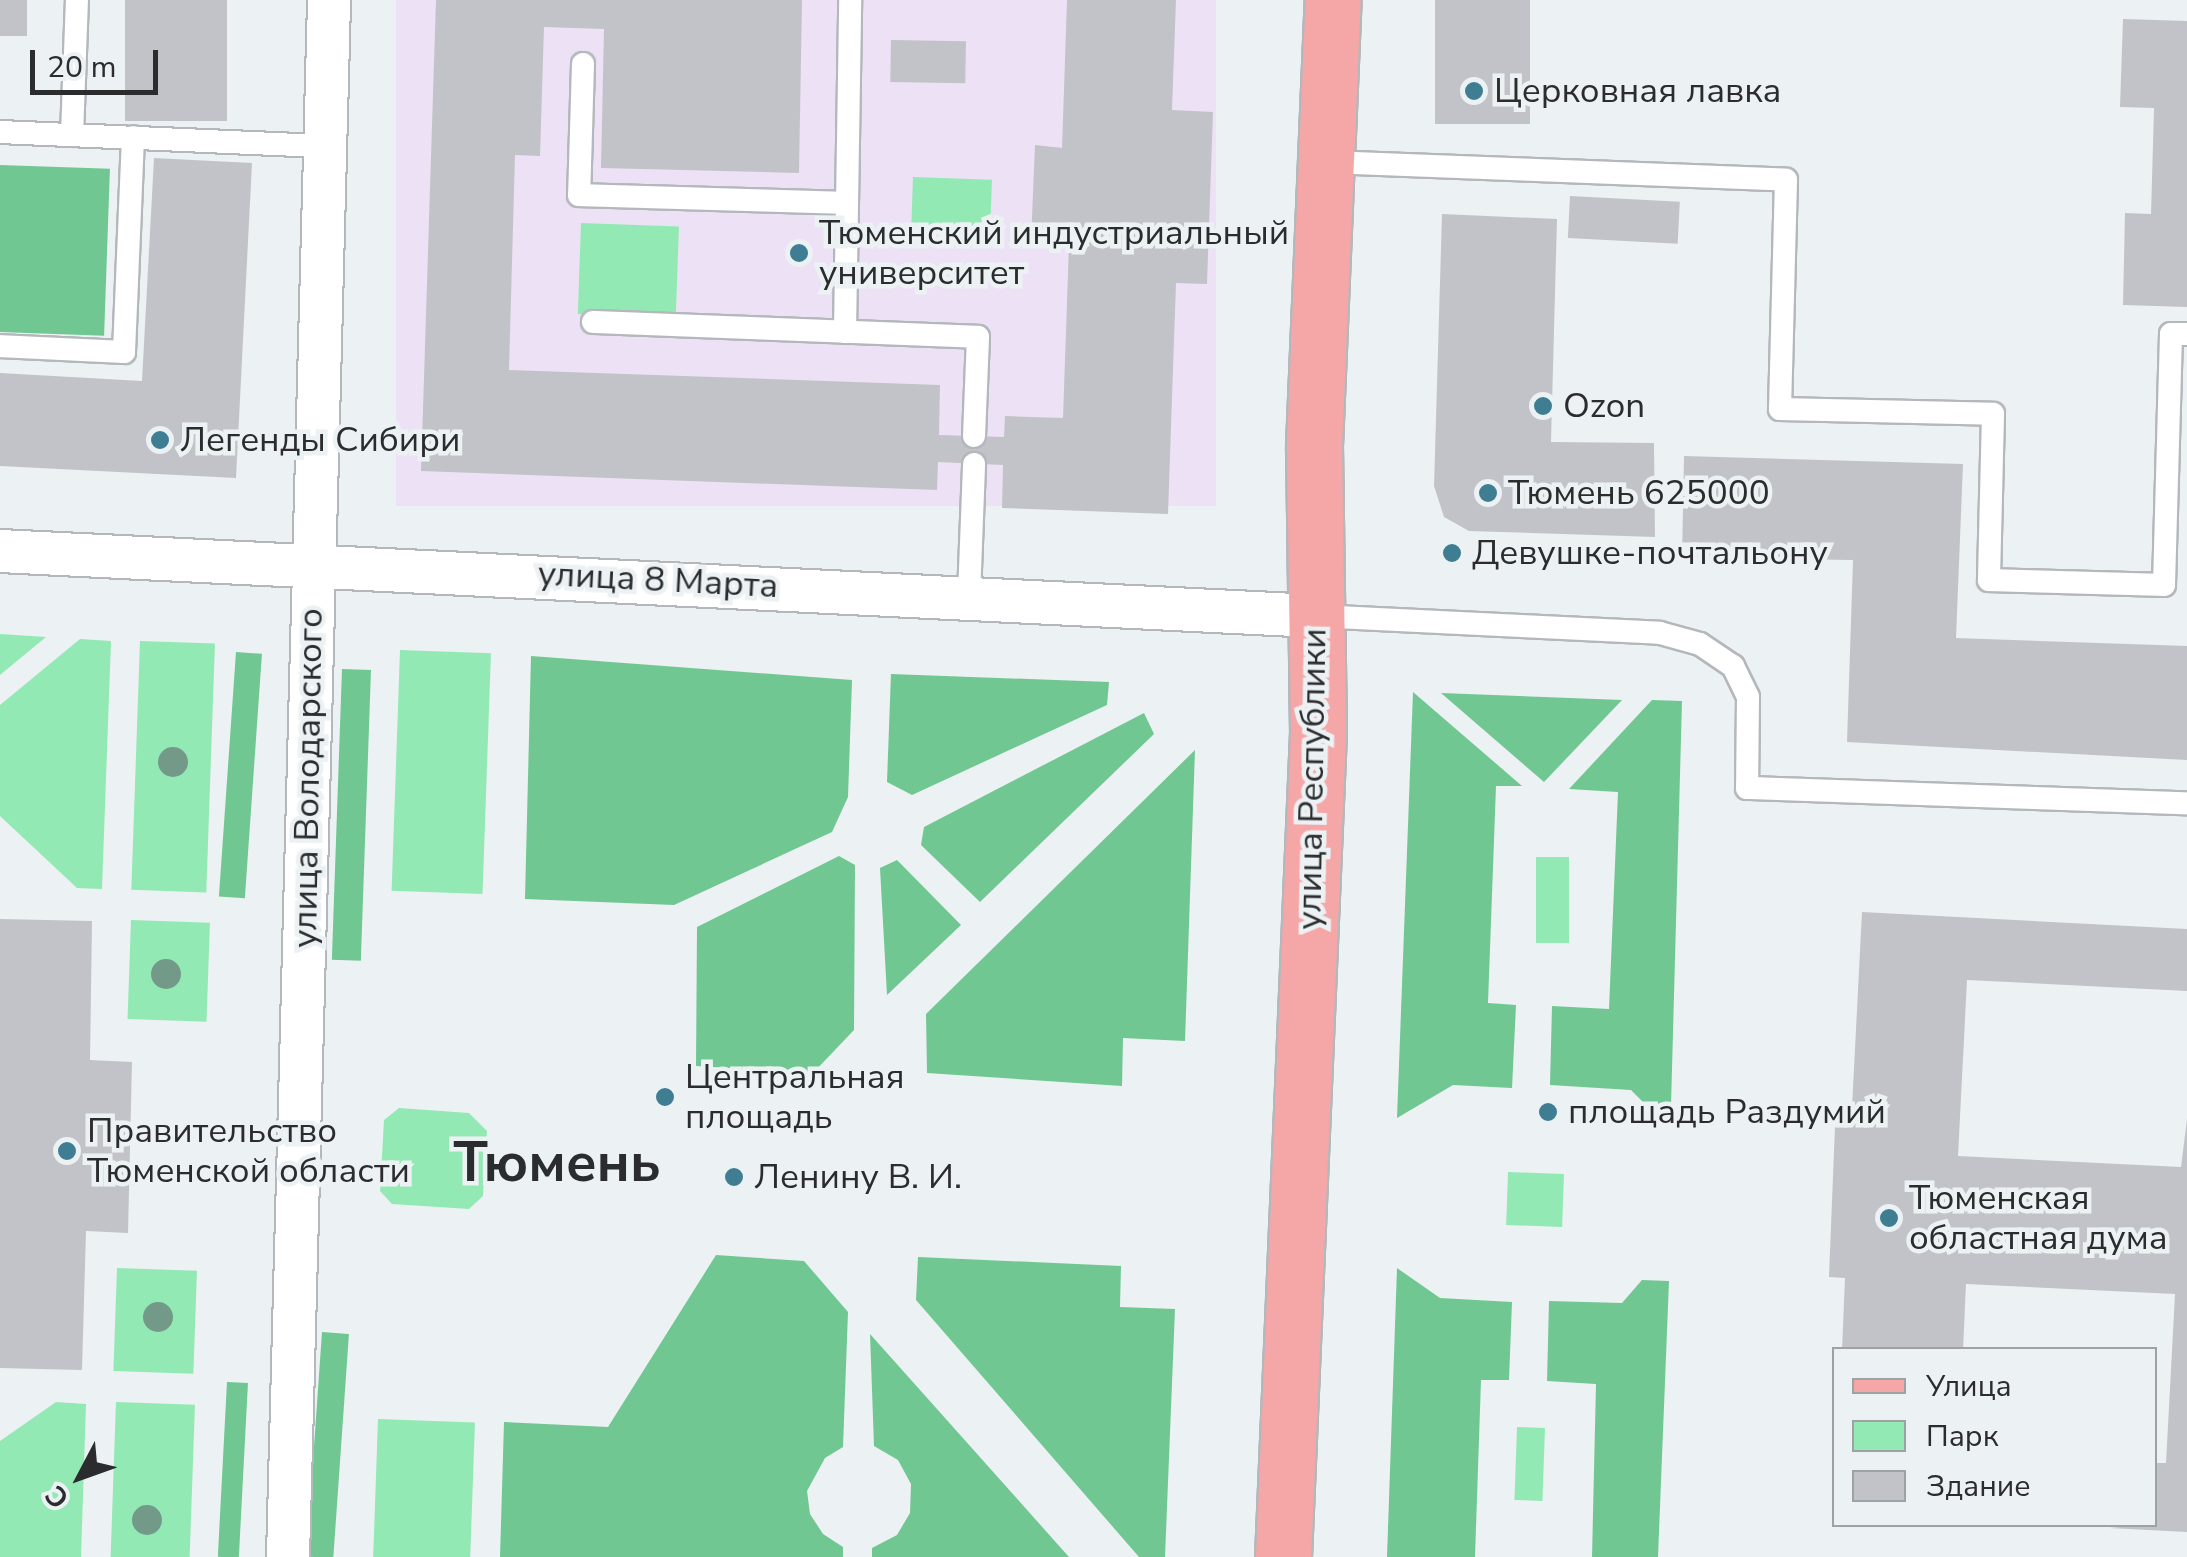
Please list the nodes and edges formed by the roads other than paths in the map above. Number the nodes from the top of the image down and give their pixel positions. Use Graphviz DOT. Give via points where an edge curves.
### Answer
graph roads {
  1 [pos="77,0"];
  2 [pos="329,0"];
  3 [pos="850,0"];
  4 [pos="1333,0"];
  5 [pos="583,64"];
  6 [pos="0,132"];
  7 [pos="72,135"];
  8 [pos="134,138"];
  9 [pos="325,146"];
  10 [pos="1326,162"];
  11 [pos="847,204"];
  12 [pos="593,322"];
  13 [pos="845,332"];
  14 [pos="2187,334"];
  15 [pos="0,346"];
  16 [pos="974,436"];
  17 [pos="974,464"];
  18 [pos="0,551"];
  19 [pos="314,564"];
  20 [pos="969,596"];
  21 [pos="1315,616"];
  22 [pos="2187,804"];
  23 [pos="288,1557"];
  24 [pos="1283,1557"];
  1 -- 7 [label="lane"];
  2 -- 9 [label="street, улица Володарского"];
  3 -- 11 [label="lane"];
  4 -- 10 [label="main road, улица Республики"];
  5 -- 11 [label="lane" via="578,195"];
  6 -- 7 [label="lane"];
  7 -- 8 [label="lane"];
  8 -- 9 [label="lane"];
  8 -- 15 [label="lane" via="124,352"];
  9 -- 19 [label="street, улица Володарского"];
  10 -- 14 [label="lane" via="1786,180 1780,409 1993,414 1989,580 2164,585 2171,334"];
  10 -- 21 [label="main road, улица Республики" via="1314,445"];
  11 -- 13 [label="lane"];
  12 -- 13 [label="lane"];
  13 -- 16 [label="lane" via="978,337"];
  17 -- 20 [label="lane"];
  18 -- 19 [label="street, улица 8 Марта"];
  19 -- 20 [label="street, улица 8 Марта"];
  19 -- 23 [label="street, улица Володарского"];
  20 -- 21 [label="street, улица 8 Марта"];
  21 -- 22 [label="lane" via="1660,633 1700,644 1733,666 1748,697 1747,788"];
  21 -- 24 [label="main road, улица Республики" via="1318,732"];
}
